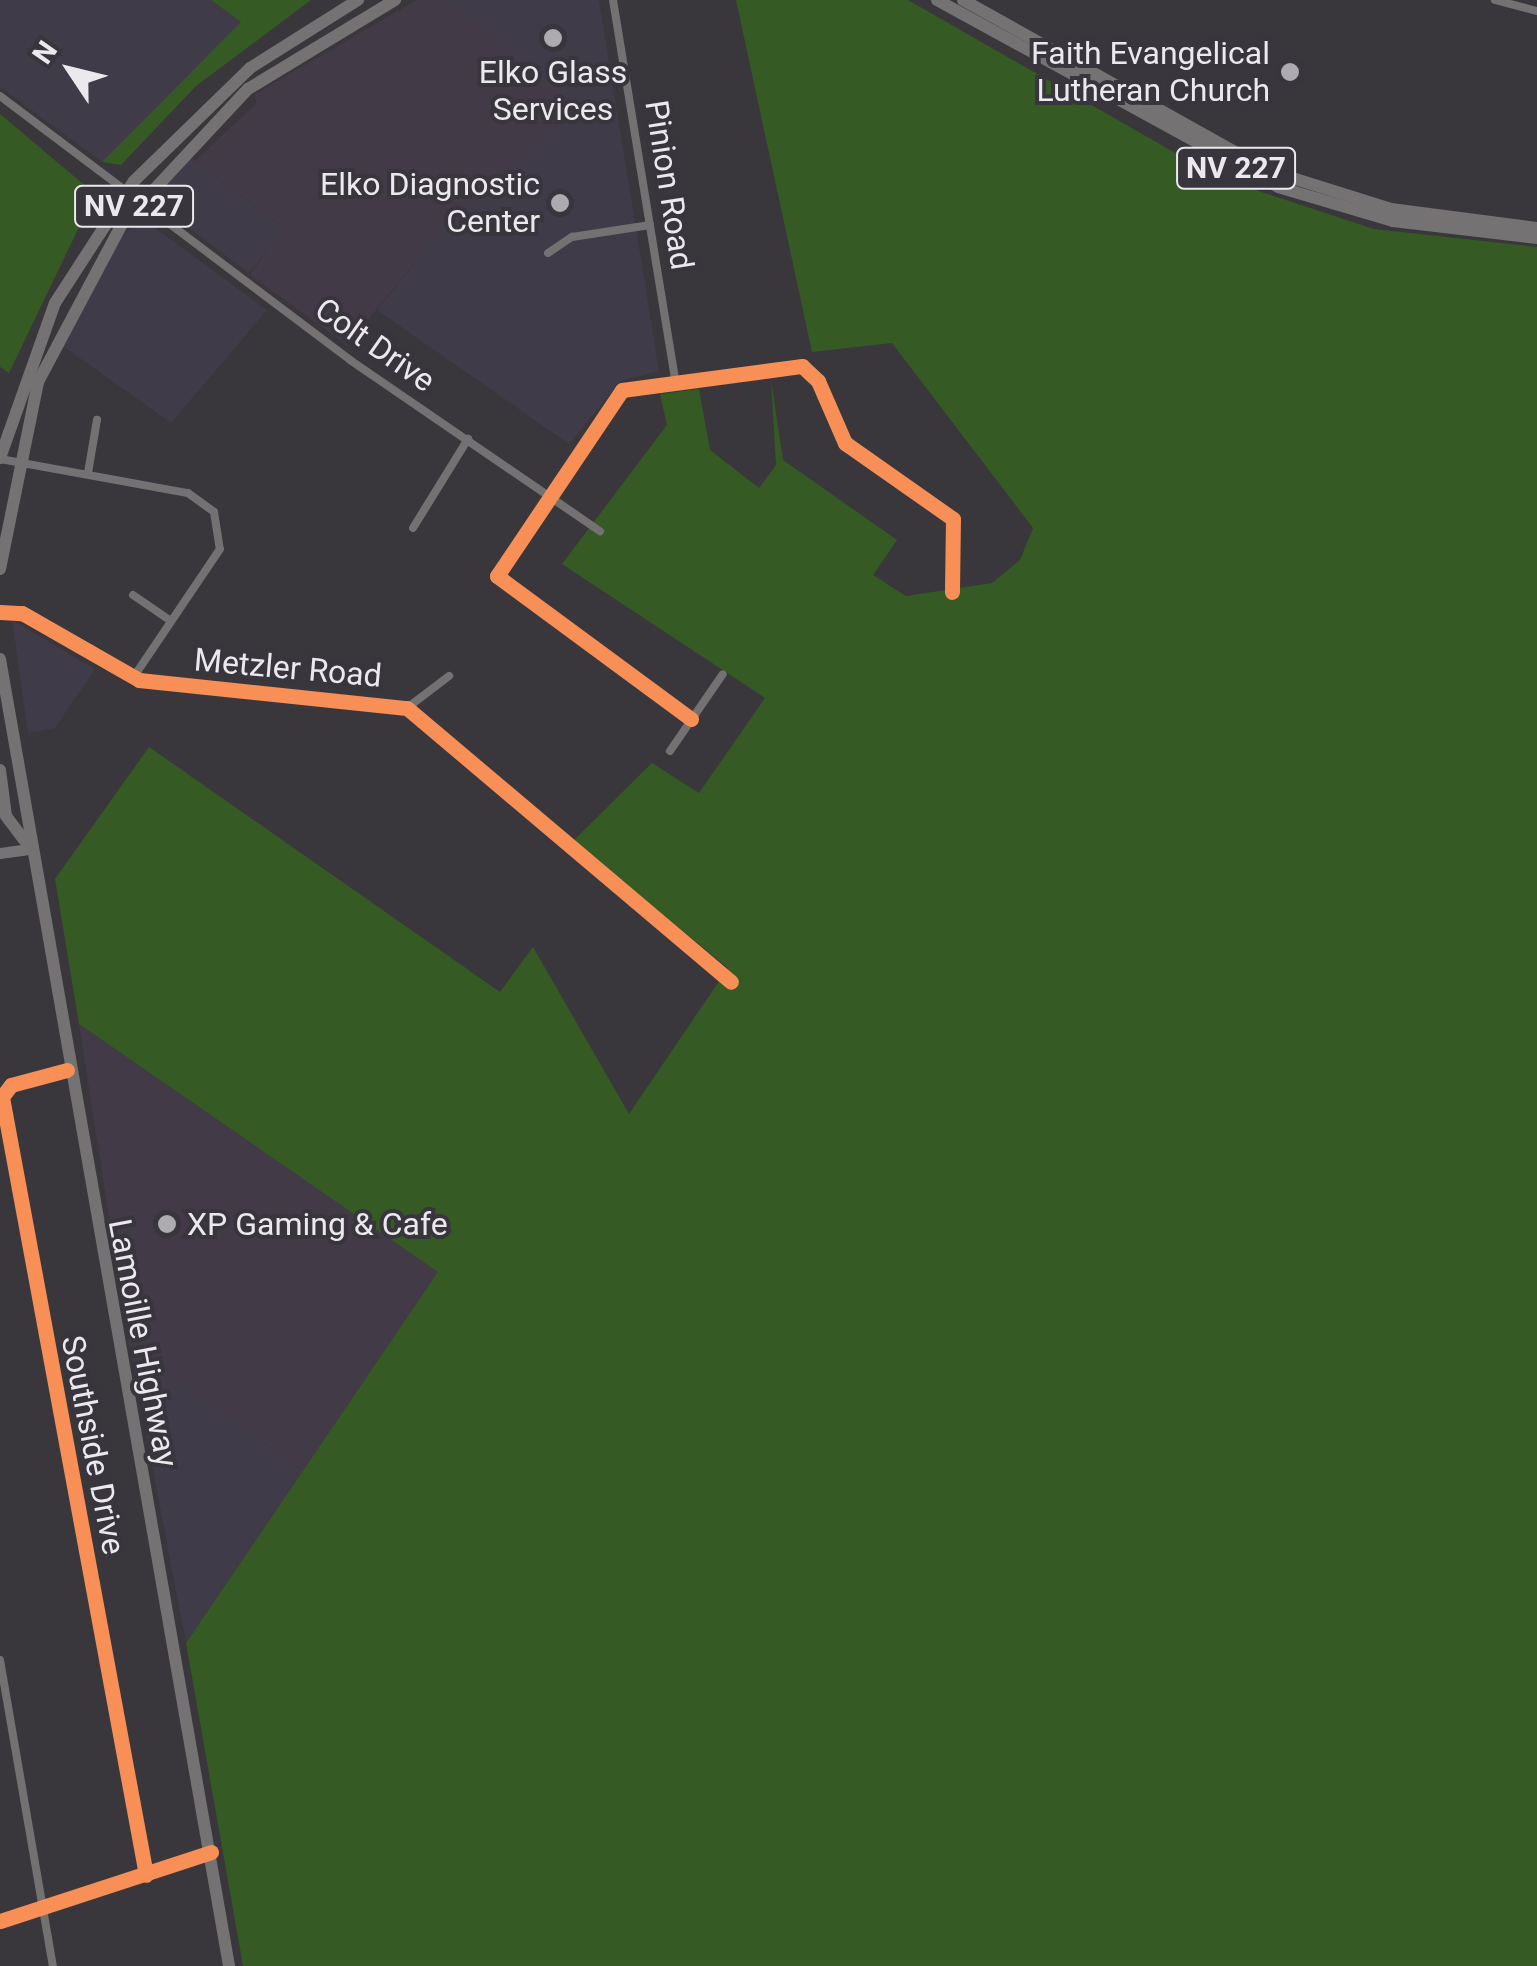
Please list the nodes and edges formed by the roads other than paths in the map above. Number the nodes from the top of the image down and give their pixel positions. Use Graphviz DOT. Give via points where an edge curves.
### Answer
graph roads {
  1 [pos="358,0"];
  2 [pos="395,0"];
  3 [pos="614,0"];
  4 [pos="937,0"];
  5 [pos="963,0"];
  6 [pos="1496,0"];
  7 [pos="1537,10"];
  8 [pos="0,96"];
  9 [pos="124,194"];
  10 [pos="137,203"];
  11 [pos="650,225"];
  12 [pos="1537,228"];
  13 [pos="1537,238"];
  14 [pos="548,253"];
  15 [pos="674,378"];
  16 [pos="97,420"];
  17 [pos="468,439"];
  18 [pos="0,458"];
  19 [pos="16,461"];
  20 [pos="88,474"];
  21 [pos="547,494"];
  22 [pos="4,508"];
  23 [pos="414,528"];
  24 [pos="600,532"];
  25 [pos="0,569"];
  26 [pos="952,592"];
  27 [pos="133,595"];
  28 [pos="0,612"];
  29 [pos="171,621"];
  30 [pos="0,658"];
  31 [pos="723,674"];
  32 [pos="448,676"];
  33 [pos="133,678"];
  34 [pos="407,708"];
  35 [pos="691,719"];
  36 [pos="670,752"];
  37 [pos="0,770"];
  38 [pos="0,780"];
  39 [pos="0,814"];
  40 [pos="26,845"];
  41 [pos="0,850"];
  42 [pos="730,982"];
  43 [pos="67,1070"];
  44 [pos="0,1660"];
  45 [pos="14,1744"];
  46 [pos="0,1747"];
  47 [pos="211,1852"];
  48 [pos="146,1875"];
  49 [pos="37,1910"];
  50 [pos="0,1921"];
  51 [pos="53,1966"];
  52 [pos="229,1966"];
  1 -- 9 [label="main road, NV 227" via="250,68"];
  2 -- 10 [label="main road, NV 227" via="248,89"];
  3 -- 11 [label="street, Pinion Road"];
  4 -- 13 [label="main road, NV 227" via="1278,187 1393,222"];
  5 -- 12 [label="main road, NV 227" via="1280,175 1391,209"];
  6 -- 7 [label="street"];
  8 -- 9 [label="street, Colt Drive"];
  9 -- 10 [label="street, Colt Drive"];
  9 -- 18 [label="main road, NV 227" via="56,303"];
  10 -- 17 [label="street, Colt Drive"];
  10 -- 19 [label="main road, NV 227" via="64,322"];
  11 -- 14 [label="street" via="572,238"];
  11 -- 15 [label="street, Pinion Road"];
  15 -- 21 [label="street" via="622,390"];
  15 -- 26 [label="street" via="795,364 818,380 847,445 953,519"];
  16 -- 20 [label="street"];
  17 -- 21 [label="street, Colt Drive"];
  17 -- 23 [label="street"];
  18 -- 19 [label="street"];
  19 -- 20 [label="street"];
  19 -- 22 [label="main road, NV 227"];
  20 -- 29 [label="street" via="188,493 214,512 220,550"];
  21 -- 24 [label="street, Colt Drive"];
  21 -- 35 [label="street" via="504,554 501,584"];
  22 -- 25 [label="main road, NV 227"];
  27 -- 29 [label="street"];
  28 -- 33 [label="street, Metzler Road" via="22,613"];
  29 -- 33 [label="street"];
  30 -- 40 [label="main road, Lamoille Highway"];
  31 -- 35 [label="street"];
  32 -- 34 [label="street"];
  33 -- 34 [label="street, Metzler Road"];
  34 -- 42 [label="street, Metzler Road"];
  35 -- 36 [label="street"];
  37 -- 40 [label="main road, Lamoille Highway" via="6,816"];
  38 -- 39 [label="main road"];
  40 -- 41 [label="main road"];
  40 -- 43 [label="main road, Lamoille Highway"];
  43 -- 47 [label="main road, Lamoille Highway"];
  43 -- 48 [label="street, Southside Drive" via="10,1085 2,1097"];
  44 -- 45 [label="street"];
  45 -- 46 [label="street"];
  45 -- 49 [label="street"];
  47 -- 48 [label="street"];
  47 -- 52 [label="main road, Lamoille Highway"];
  48 -- 49 [label="street"];
  49 -- 50 [label="street"];
  49 -- 51 [label="street"];
}
